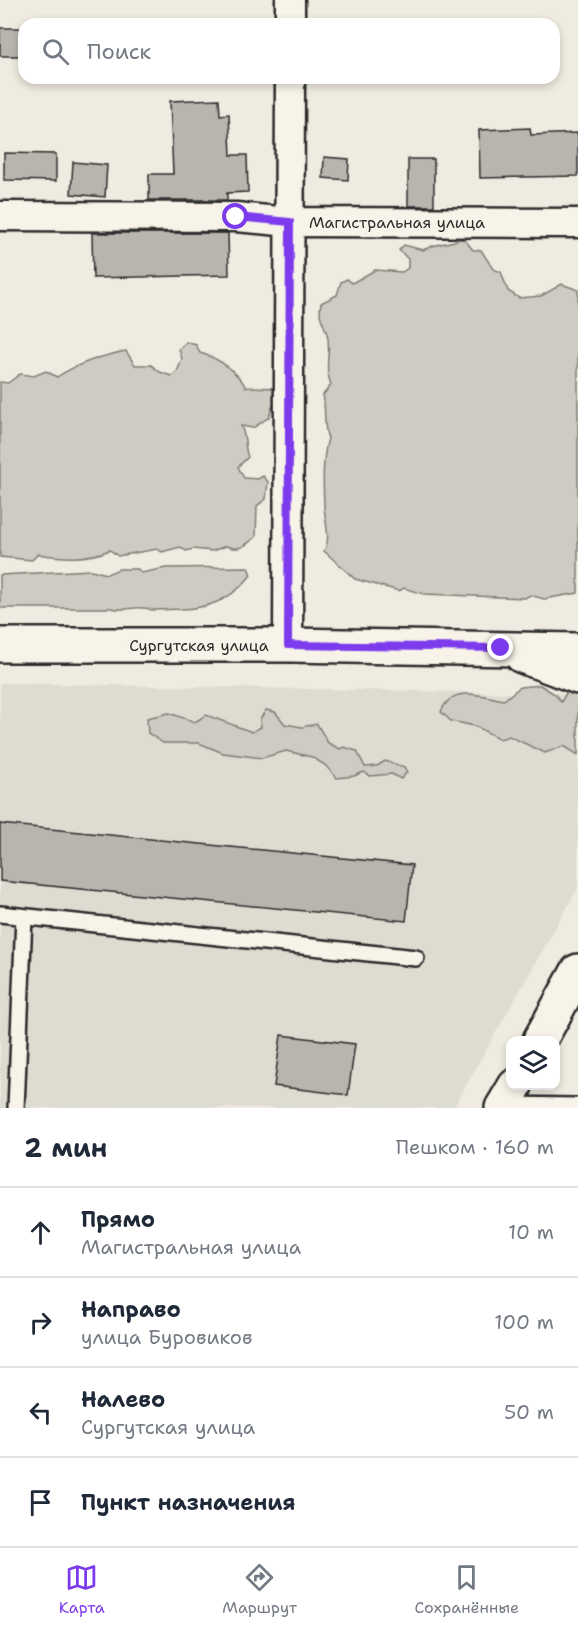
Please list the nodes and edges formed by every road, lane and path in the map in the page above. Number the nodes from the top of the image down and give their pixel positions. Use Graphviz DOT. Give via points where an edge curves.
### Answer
graph roads {
  1 [pos="290,0"];
  2 [pos="290,18"];
  3 [pos="290,84"];
  4 [pos="0,216"];
  5 [pos="290,222"];
  6 [pos="578,223"];
  7 [pos="0,645"];
  8 [pos="288,645"];
  9 [pos="501,648"];
  10 [pos="578,650"];
  11 [pos="578,678"];
  12 [pos="0,914"];
  13 [pos="24,917"];
  14 [pos="416,958"];
  15 [pos="578,971"];
  16 [pos="543,1036"];
  17 [pos="507,1100"];
  18 [pos="578,1106"];
  19 [pos="16,1108"];
  1 -- 2 [label="street"];
  3 -- 5 [label="street"];
  4 -- 5 [label="street, Магистральная улица" via="236,217"];
  5 -- 6 [label="street, Магистральная улица"];
  5 -- 8 [label="street"];
  7 -- 8 [label="main road, Сургутская улица"];
  8 -- 9 [label="main road, Сургутская улица"];
  9 -- 10 [label="main road, Сургутская улица"];
  9 -- 11 [label="main road"];
  12 -- 13 [label="lane"];
  13 -- 14 [label="lane"];
  13 -- 19 [label="lane"];
  15 -- 16 [label="main road"];
  17 -- 18 [label="lane"];
}
